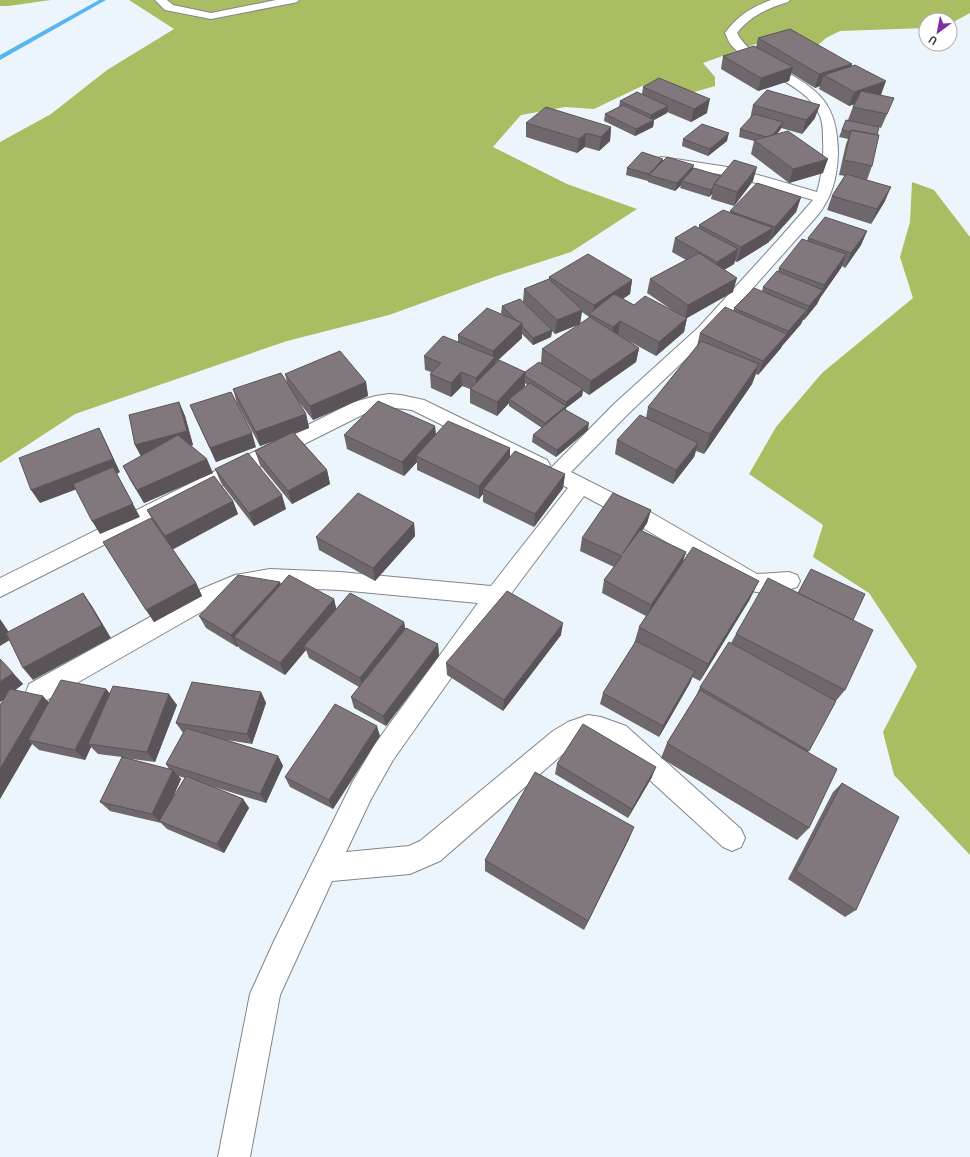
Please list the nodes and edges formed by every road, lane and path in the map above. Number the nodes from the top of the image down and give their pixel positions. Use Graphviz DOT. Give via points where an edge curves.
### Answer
graph roads {
  1 [pos="161,0"];
  2 [pos="293,0"];
  3 [pos="784,0"];
  4 [pos="657,160"];
  5 [pos="822,198"];
  6 [pos="557,474"];
  7 [pos="581,484"];
  8 [pos="789,581"];
  9 [pos="0,588"];
  10 [pos="496,596"];
  11 [pos="38,692"];
  12 [pos="732,838"];
  13 [pos="324,868"];
  14 [pos="234,1157"];
  1 -- 2 [label="street" via="169,8 211,16"];
  3 -- 5 [label="street" via="751,14 731,33 737,45 814,96 824,110 828,124 829,162 827,183"];
  4 -- 5 [label="street" via="734,172"];
  5 -- 6 [label="street" via="698,338 621,409"];
  6 -- 7 [label="street"];
  6 -- 9 [label="street" via="417,405 400,400 382,400 361,407"];
  7 -- 8 [label="street" via="753,583"];
  7 -- 10 [label="street"];
  10 -- 11 [label="street" via="340,581 270,578 235,584 207,597"];
  10 -- 13 [label="street" via="384,752 362,790"];
  12 -- 13 [label="street" via="616,734 601,727 588,726 562,738 430,851 410,860"];
  13 -- 14 [label="street" via="265,994"];
}
